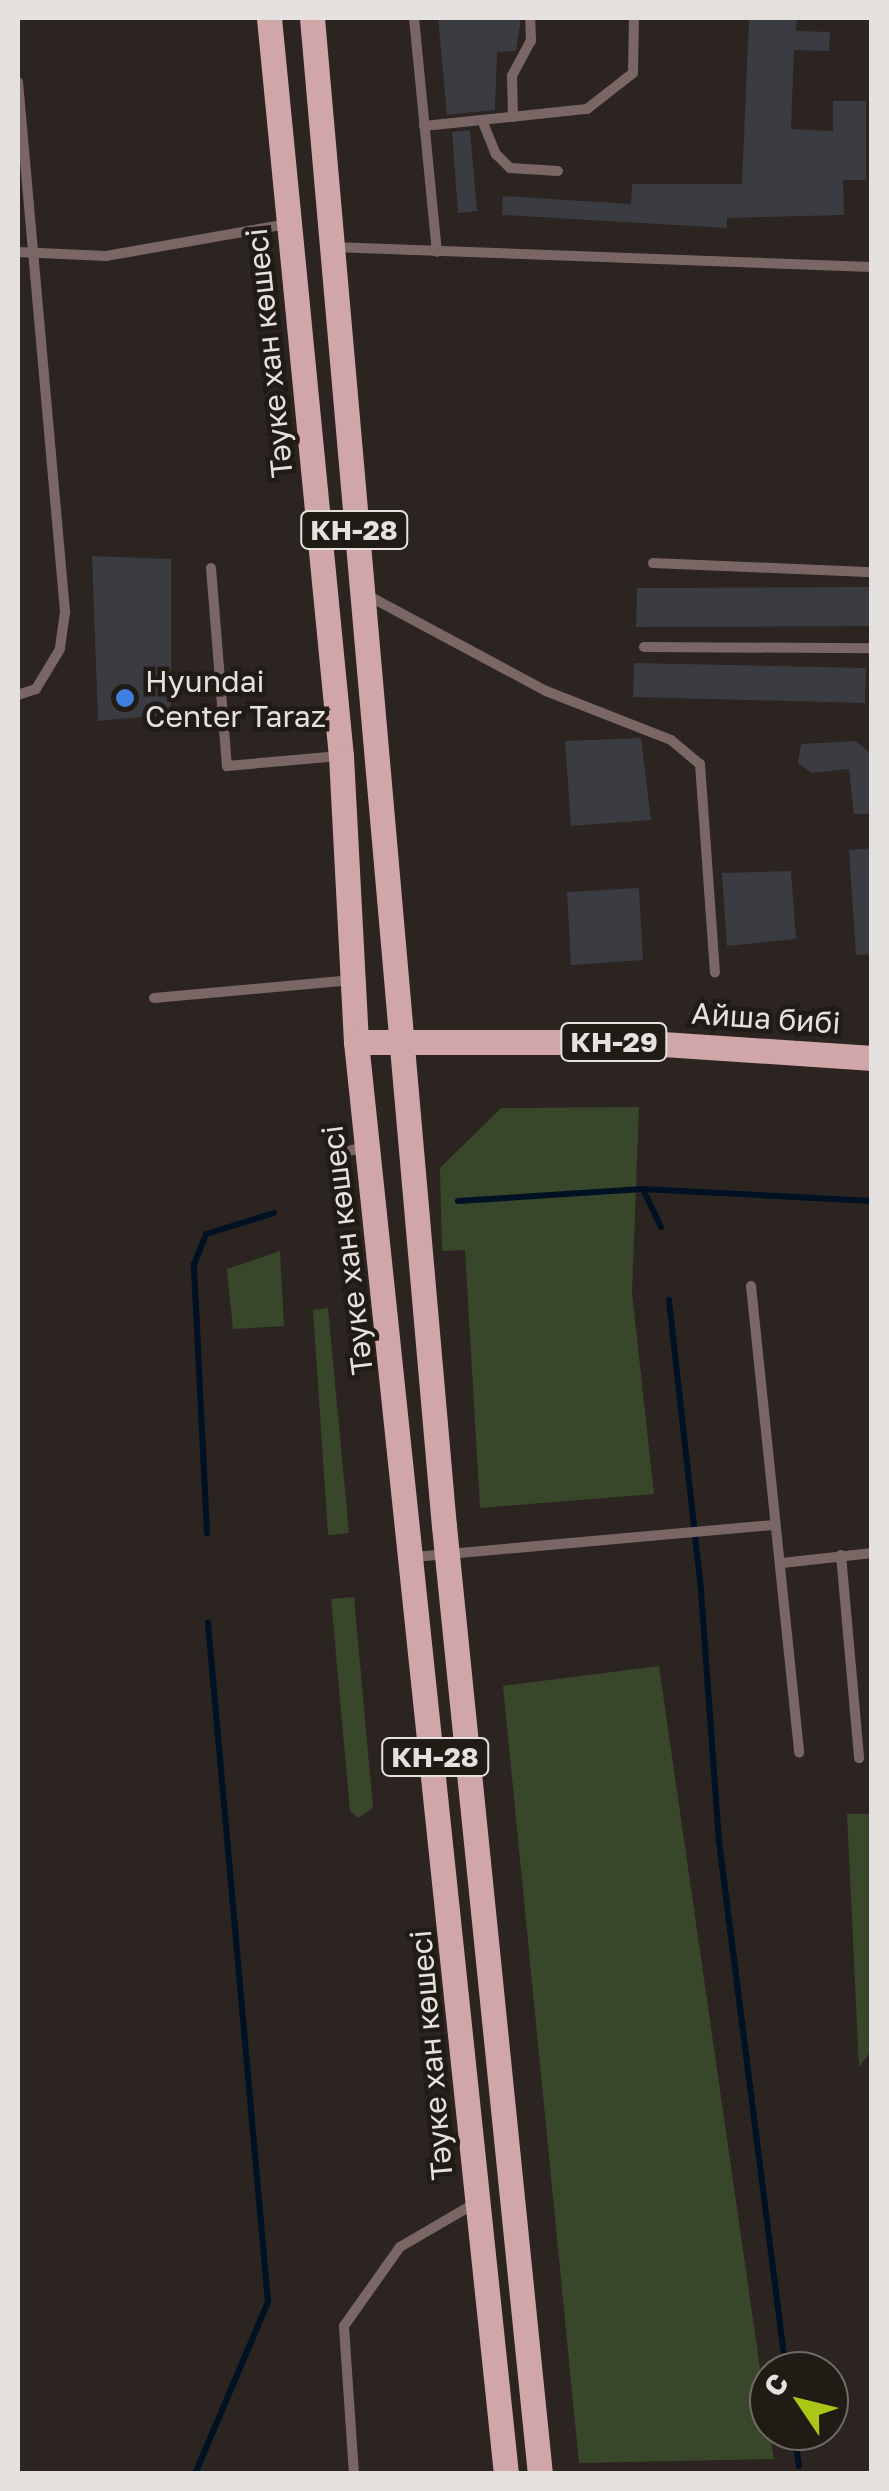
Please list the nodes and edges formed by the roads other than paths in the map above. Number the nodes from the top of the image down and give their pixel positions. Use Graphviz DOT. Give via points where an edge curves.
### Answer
graph roads {
  1 [pos="269,18"];
  2 [pos="312,18"];
  3 [pos="414,18"];
  4 [pos="530,18"];
  5 [pos="634,18"];
  6 [pos="18,82"];
  7 [pos="513,117"];
  8 [pos="482,120"];
  9 [pos="424,126"];
  10 [pos="558,171"];
  11 [pos="289,223"];
  12 [pos="330,247"];
  13 [pos="34,250"];
  14 [pos="18,252"];
  15 [pos="437,252"];
  16 [pos="872,267"];
  17 [pos="652,563"];
  18 [pos="211,568"];
  19 [pos="872,572"];
  20 [pos="360,592"];
  21 [pos="644,646"];
  22 [pos="872,648"];
  23 [pos="18,695"];
  24 [pos="340,756"];
  25 [pos="716,972"];
  26 [pos="354,980"];
  27 [pos="154,998"];
  28 [pos="356,1042"];
  29 [pos="400,1043"];
  30 [pos="872,1058"];
  31 [pos="751,1286"];
  32 [pos="774,1525"];
  33 [pos="872,1552"];
  34 [pos="447,1554"];
  35 [pos="414,1556"];
  36 [pos="841,1556"];
  37 [pos="782,1564"];
  38 [pos="799,1753"];
  39 [pos="859,1758"];
  40 [pos="478,2202"];
  41 [pos="354,2474"];
  42 [pos="506,2474"];
  43 [pos="540,2474"];
  1 -- 11 [label="main road, Тәуке хан көшесі / КН-28"];
  2 -- 12 [label="main road, КН-28"];
  3 -- 9 [label="lane"];
  4 -- 7 [label="lane" via="531,41 512,76"];
  5 -- 7 [label="lane" via="633,73 613,95 587,109"];
  6 -- 13 [label="lane"];
  7 -- 8 [label="lane"];
  8 -- 9 [label="lane"];
  8 -- 10 [label="lane" via="496,154 510,168"];
  9 -- 15 [label="lane"];
  11 -- 13 [label="lane" via="106,256"];
  11 -- 24 [label="main road, Тәуке хан көшесі / КН-28"];
  12 -- 15 [label="lane"];
  12 -- 20 [label="main road, КН-28"];
  13 -- 14 [label="lane"];
  13 -- 23 [label="lane" via="65,612 60,648 36,689"];
  15 -- 16 [label="lane"];
  17 -- 19 [label="lane"];
  18 -- 24 [label="lane" via="226,766"];
  20 -- 25 [label="lane" via="546,690 671,740 700,764"];
  20 -- 29 [label="main road, КН-28"];
  21 -- 22 [label="lane"];
  24 -- 26 [label="main road, Тәуке хан көшесі / КН-28"];
  26 -- 27 [label="lane"];
  26 -- 28 [label="main road, Тәуке хан көшесі / КН-28"];
  28 -- 29 [label="main road, Айша бибі / КН-29"];
  28 -- 35 [label="main road, Тәуке хан көшесі / КН-28" via="355,1149"];
  29 -- 30 [label="main road, Айша бибі / КН-29" via="633,1042"];
  29 -- 34 [label="main road, КН-28"];
  31 -- 32 [label="lane"];
  32 -- 34 [label="lane"];
  32 -- 37 [label="lane"];
  33 -- 36 [label="lane"];
  34 -- 35 [label="lane"];
  34 -- 43 [label="main road, КН-28"];
  35 -- 40 [label="main road, Тәуке хан көшесі / КН-28"];
  36 -- 37 [label="lane"];
  36 -- 39 [label="lane"];
  37 -- 38 [label="lane"];
  40 -- 41 [label="lane" via="400,2248 344,2326"];
  40 -- 42 [label="main road, Тәуке хан көшесі / КН-28"];
}
